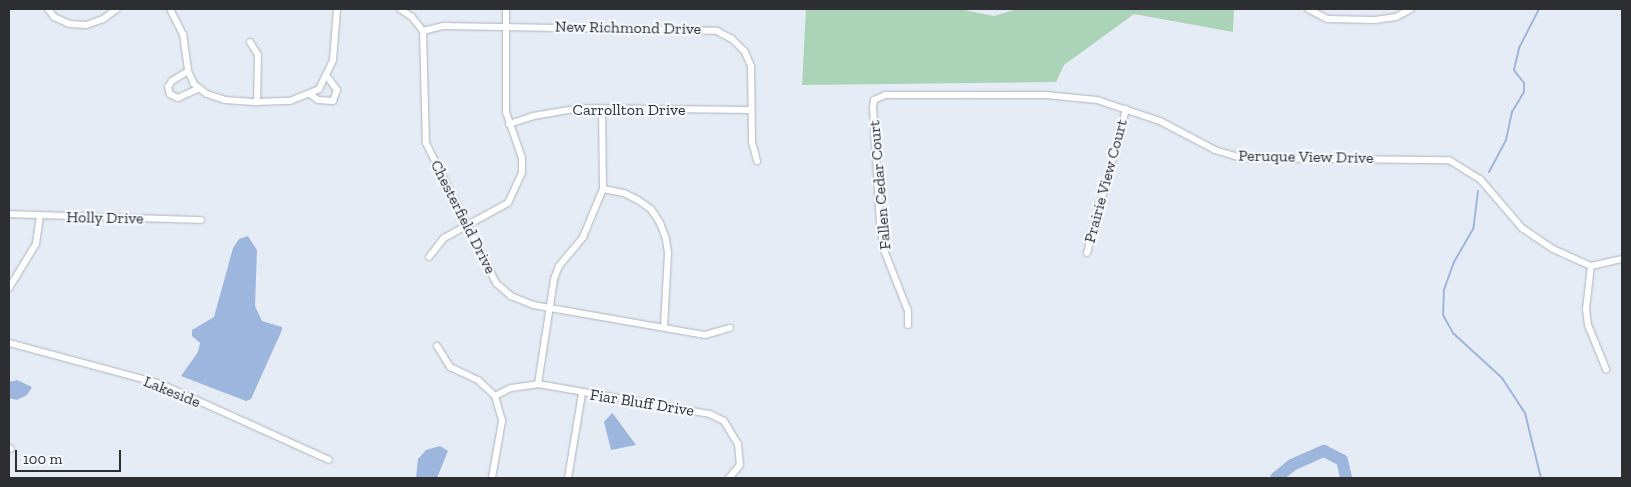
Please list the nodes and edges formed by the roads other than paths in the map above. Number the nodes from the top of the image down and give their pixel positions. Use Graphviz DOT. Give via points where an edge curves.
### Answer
graph roads {
  1 [pos="48,9"];
  2 [pos="117,9"];
  3 [pos="170,9"];
  4 [pos="337,9"];
  5 [pos="400,9"];
  6 [pos="506,9"];
  7 [pos="1308,9"];
  8 [pos="1411,9"];
  9 [pos="506,26"];
  10 [pos="423,31"];
  11 [pos="250,42"];
  12 [pos="188,70"];
  13 [pos="328,76"];
  14 [pos="199,88"];
  15 [pos="310,94"];
  16 [pos="874,100"];
  17 [pos="257,102"];
  18 [pos="602,109"];
  19 [pos="1126,109"];
  20 [pos="751,110"];
  21 [pos="509,124"];
  22 [pos="758,161"];
  23 [pos="603,189"];
  24 [pos="9,214"];
  25 [pos="40,216"];
  26 [pos="201,220"];
  27 [pos="467,226"];
  28 [pos="1087,253"];
  29 [pos="429,257"];
  30 [pos="1622,259"];
  31 [pos="1591,266"];
  32 [pos="9,288"];
  33 [pos="549,308"];
  34 [pos="908,325"];
  35 [pos="664,327"];
  36 [pos="730,328"];
  37 [pos="9,343"];
  38 [pos="437,346"];
  39 [pos="1606,369"];
  40 [pos="538,384"];
  41 [pos="582,393"];
  42 [pos="495,396"];
  43 [pos="329,460"];
  44 [pos="492,478"];
  45 [pos="568,478"];
  46 [pos="729,478"];
  1 -- 2 [label="street" via="54,17 70,24 86,25 104,19"];
  3 -- 12 [label="street" via="183,34"];
  4 -- 13 [label="street" via="333,60"];
  5 -- 10 [label="street" via="412,17"];
  6 -- 9 [label="street"];
  7 -- 8 [label="street" via="1328,18 1375,20 1396,17"];
  9 -- 10 [label="street, New Richmond Drive" via="443,26"];
  9 -- 20 [label="street, New Richmond Drive" via="717,30 745,52 751,66"];
  9 -- 21 [label="street" via="506,112"];
  10 -- 27 [label="street, Chesterfield Drive" via="426,144"];
  11 -- 17 [label="street" via="258,55"];
  12 -- 14 [label="street"];
  12 -- 14 [label="street" via="172,81 168,87 170,94 178,98"];
  13 -- 15 [label="street" via="319,89"];
  13 -- 15 [label="street" via="338,90 333,101 318,100"];
  14 -- 17 [label="street" via="225,100"];
  15 -- 17 [label="street" via="290,101"];
  16 -- 19 [label="street, Peruque View Drive" via="885,95 1046,94 1097,100"];
  16 -- 34 [label="street, Fallen Cedar Court" via="873,136 884,250 908,311"];
  18 -- 20 [label="street, Carrollton Drive"];
  18 -- 21 [label="street, Carrollton Drive" via="556,111"];
  18 -- 23 [label="street"];
  19 -- 28 [label="street, Prairie View Court"];
  19 -- 31 [label="street, Peruque View Drive" via="1160,121 1215,150 1242,158 1449,160 1480,179 1522,228 1553,249"];
  20 -- 22 [label="street, New Richmond Drive" via="752,142"];
  21 -- 27 [label="street" via="522,158 517,190 508,203"];
  23 -- 33 [label="street" via="583,237 559,266"];
  23 -- 35 [label="street" via="638,200 651,209 660,223 668,253"];
  24 -- 25 [label="street, Holly Drive"];
  25 -- 26 [label="street, Holly Drive"];
  25 -- 32 [label="street" via="36,244"];
  27 -- 29 [label="street" via="444,238"];
  27 -- 33 [label="street, Chesterfield Drive" via="496,283 511,296"];
  30 -- 31 [label="street"];
  31 -- 39 [label="street" via="1586,309 1588,325"];
  33 -- 35 [label="street, Chesterfield Drive"];
  33 -- 40 [label="street"];
  35 -- 36 [label="street, Chesterfield Drive" via="705,335"];
  37 -- 43 [label="street, Lakeside" via="161,384"];
  38 -- 42 [label="street" via="450,366 478,380"];
  40 -- 41 [label="street, Fiar Bluff Drive"];
  40 -- 42 [label="street, Fiar Bluff Drive" via="511,388"];
  41 -- 45 [label="street"];
  41 -- 46 [label="street, Fiar Bluff Drive" via="710,414 724,421 733,432 741,454 740,465"];
  42 -- 44 [label="street" via="502,421"];
}
